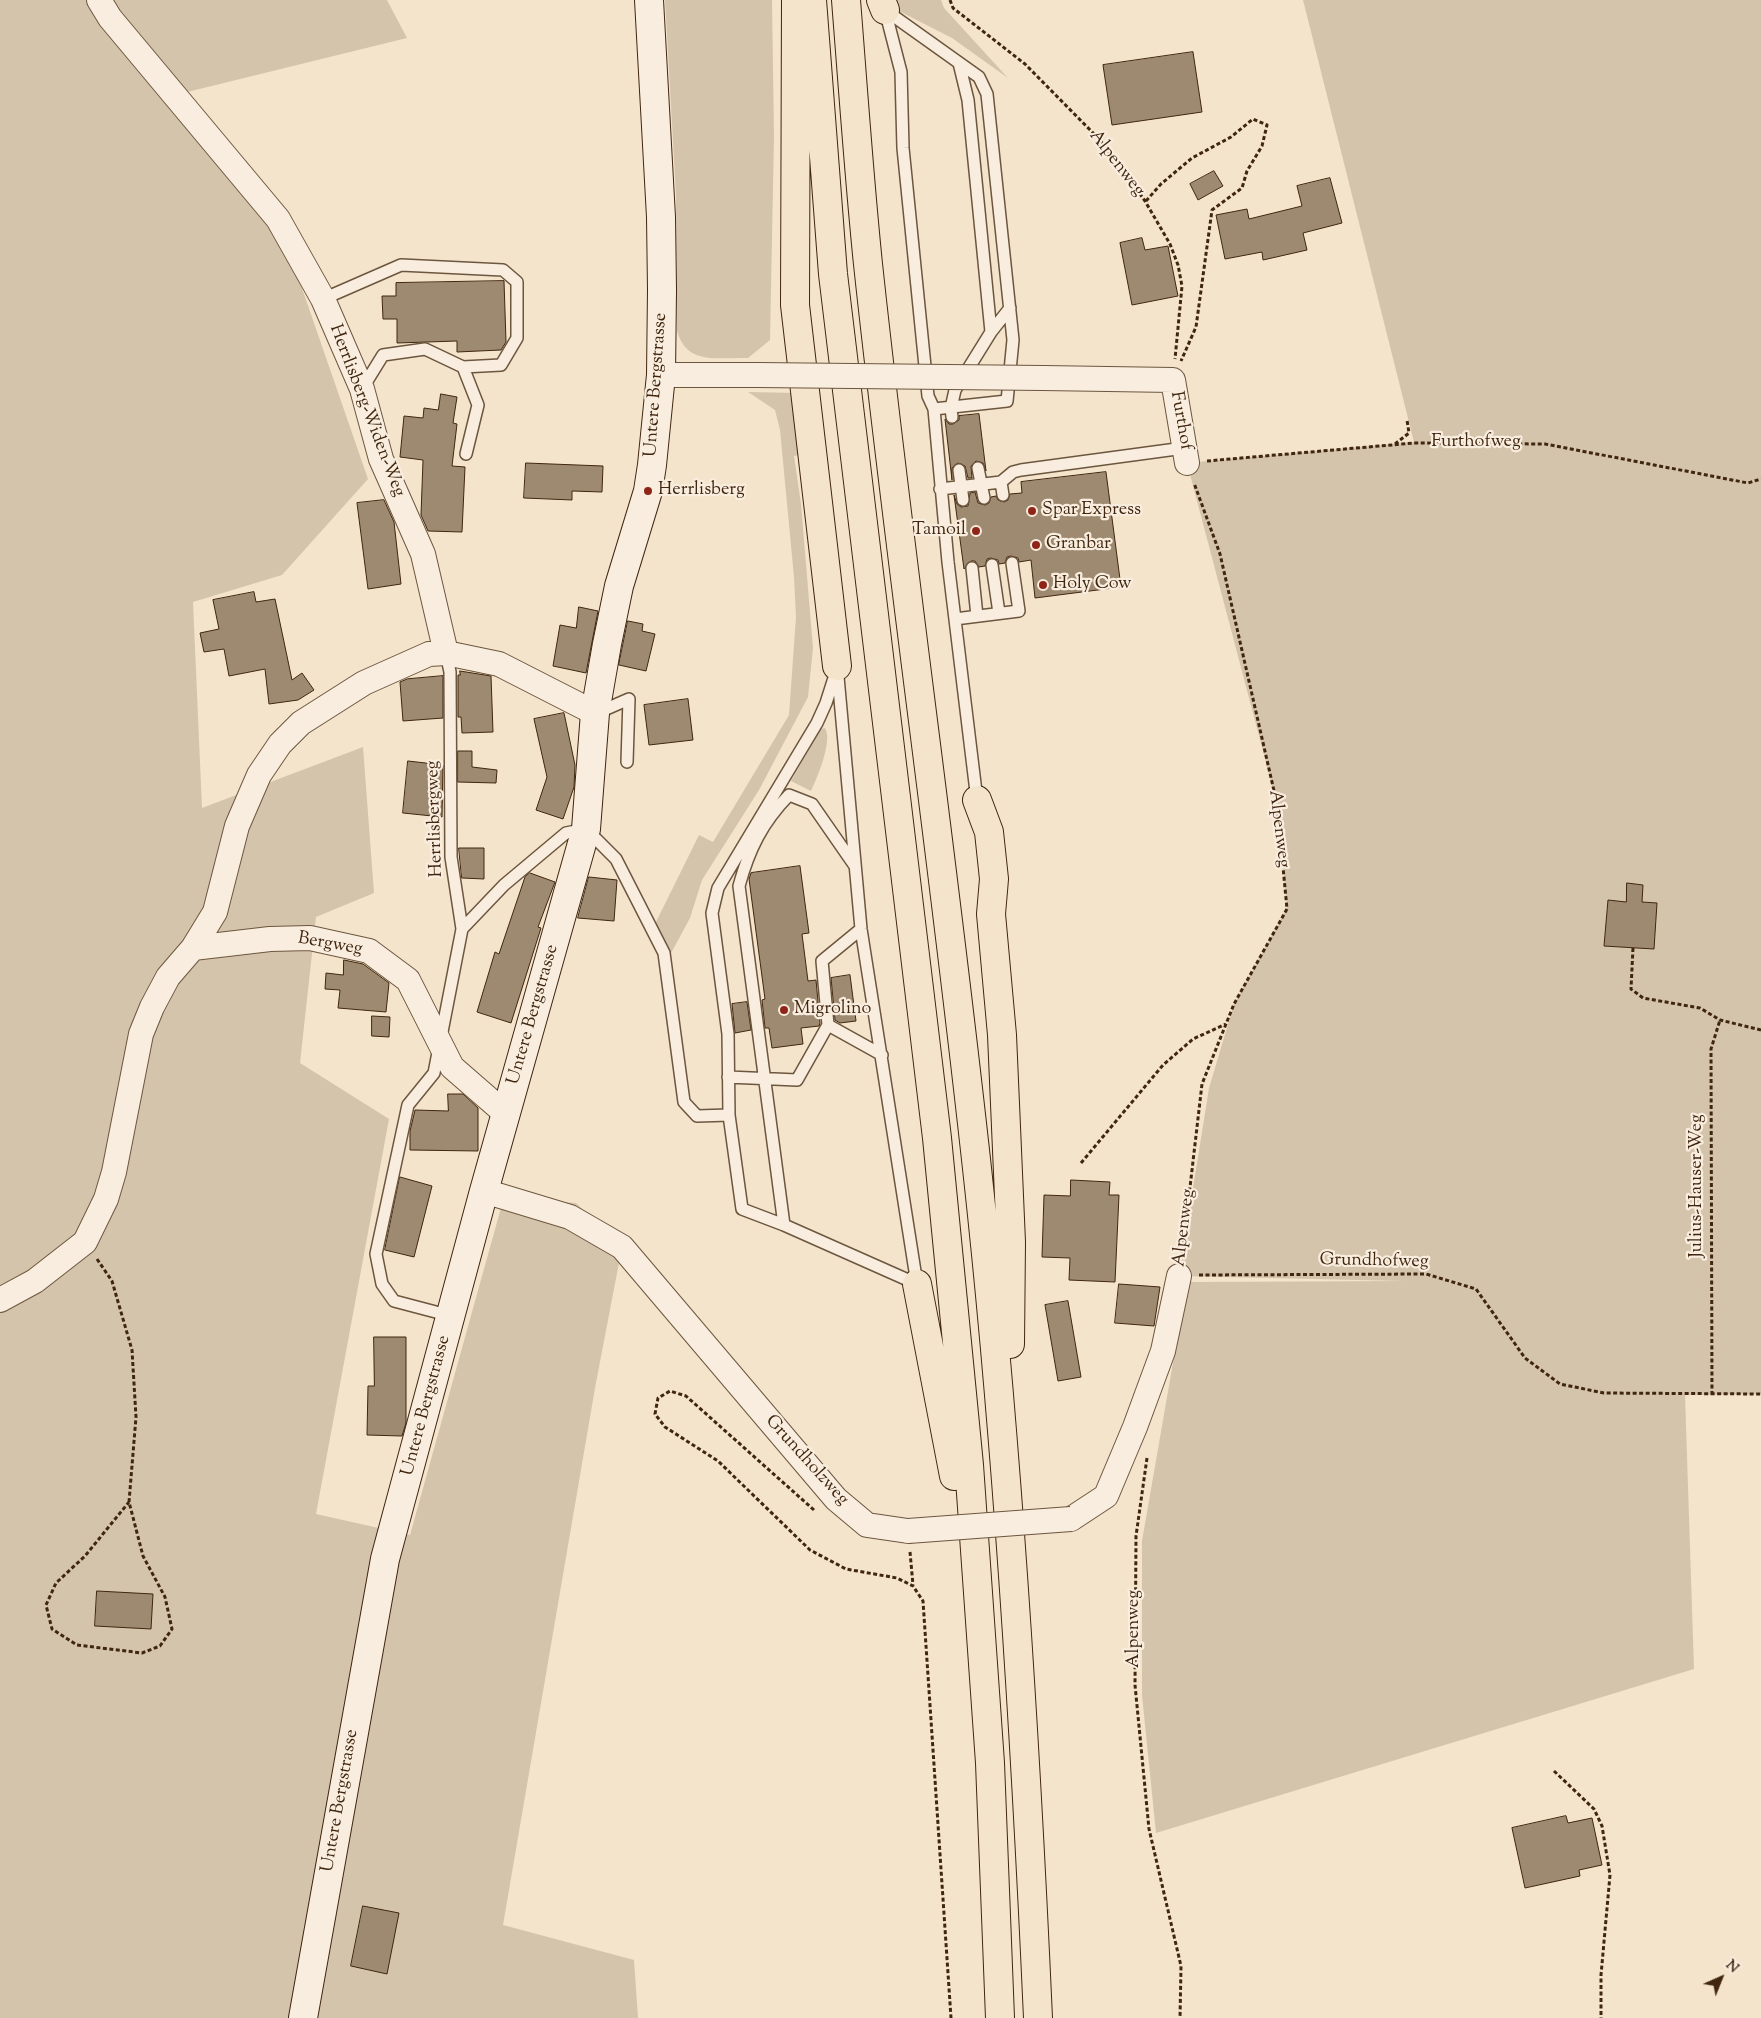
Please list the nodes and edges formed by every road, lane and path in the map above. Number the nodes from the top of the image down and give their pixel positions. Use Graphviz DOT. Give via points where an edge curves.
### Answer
graph roads {
  1 [pos="99,0"];
  2 [pos="649,0"];
  3 [pos="796,0"];
  4 [pos="812,0"];
  5 [pos="846,0"];
  6 [pos="950,0"];
  7 [pos="883,5"];
  8 [pos="959,63"];
  9 [pos="1146,201"];
  10 [pos="323,299"];
  11 [pos="1010,308"];
  12 [pos="991,332"];
  13 [pos="463,367"];
  14 [pos="926,367"];
  15 [pos="661,375"];
  16 [pos="1173,380"];
  17 [pos="362,389"];
  18 [pos="955,390"];
  19 [pos="934,409"];
  20 [pos="971,411"];
  21 [pos="952,412"];
  22 [pos="1407,420"];
  23 [pos="1395,444"];
  24 [pos="466,454"];
  25 [pos="1186,456"];
  26 [pos="978,468"];
  27 [pos="959,470"];
  28 [pos="1761,479"];
  29 [pos="1001,482"];
  30 [pos="981,484"];
  31 [pos="961,487"];
  32 [pos="940,489"];
  33 [pos="1003,495"];
  34 [pos="984,498"];
  35 [pos="963,500"];
  36 [pos="1012,562"];
  37 [pos="992,565"];
  38 [pos="972,568"];
  39 [pos="998,613"];
  40 [pos="977,616"];
  41 [pos="955,619"];
  42 [pos="446,653"];
  43 [pos="837,666"];
  44 [pos="595,713"];
  45 [pos="627,762"];
  46 [pos="976,800"];
  47 [pos="586,829"];
  48 [pos="855,866"];
  49 [pos="462,929"];
  50 [pos="861,929"];
  51 [pos="193,948"];
  52 [pos="1633,948"];
  53 [pos="1720,1020"];
  54 [pos="1226,1024"];
  55 [pos="828,1025"];
  56 [pos="1761,1030"];
  57 [pos="440,1041"];
  58 [pos="882,1055"];
  59 [pos="728,1077"];
  60 [pos="764,1078"];
  61 [pos="506,1114"];
  62 [pos="729,1115"];
  63 [pos="1081,1163"];
  64 [pos="484,1191"];
  65 [pos="784,1225"];
  66 [pos="85,1242"];
  67 [pos="1180,1276"];
  68 [pos="917,1284"];
  69 [pos="0,1300"];
  70 [pos="451,1316"];
  71 [pos="1163,1351"];
  72 [pos="1761,1394"];
  73 [pos="1712,1395"];
  74 [pos="1149,1448"];
  75 [pos="1008,1488"];
  76 [pos="128,1502"];
  77 [pos="819,1513"];
  78 [pos="908,1531"];
  79 [pos="913,1586"];
  80 [pos="982,1629"];
  81 [pos="1554,1771"];
  82 [pos="303,2018"];
  83 [pos="950,2018"];
  84 [pos="1000,2018"];
  85 [pos="1038,2018"];
  86 [pos="1180,2018"];
  87 [pos="1601,2018"];
  1 -- 10 [label="street, Herrlisberg-Widen-Weg" via="110,18 278,219"];
  2 -- 15 [label="main road, Untere Bergstrasse" via="661,218"];
  3 -- 43 [label="highway" via="795,305"];
  4 -- 80 [label="highway" via="833,274 937,1138"];
  5 -- 75 [label="highway" via="868,259 970,1102"];
  6 -- 9 [label="path, Alpenweg" via="953,8 1025,64 1100,140"];
  7 -- 8 [label="lane"];
  7 -- 14 [label="lane" via="901,72 903,148"];
  8 -- 11 [label="lane" via="979,77 987,94"];
  8 -- 12 [label="lane" via="968,100"];
  9 -- 16 [label="path, Alpenweg" via="1170,244 1182,286"];
  9 -- 16 [label="path" via="1192,158 1231,137 1253,119 1266,126 1262,146 1247,171 1242,188 1212,210 1196,327"];
  10 -- 13 [label="lane" via="401,265 503,270 517,282 517,338 501,365"];
  10 -- 17 [label="street, Herrlisberg-Widen-Weg"];
  11 -- 12 [label="lane"];
  11 -- 20 [label="lane" via="1013,340 1007,401"];
  12 -- 18 [label="lane"];
  13 -- 17 [label="lane" via="425,349 383,356"];
  13 -- 24 [label="lane" via="478,405"];
  14 -- 18 [label="lane"];
  14 -- 19 [label="lane" via="928,396"];
  15 -- 16 [label="street, bridge"];
  15 -- 44 [label="main road, Untere Bergstrasse" via="648,491 619,586"];
  16 -- 25 [label="street, Furthof"];
  17 -- 42 [label="street, Herrlisberg-Widen-Weg" via="381,459 423,554"];
  18 -- 19 [label="lane"];
  18 -- 20 [label="lane"];
  18 -- 21 [label="lane"];
  19 -- 21 [label="lane"];
  19 -- 32 [label="lane"];
  20 -- 21 [label="lane"];
  22 -- 23 [label="path" via="1409,434"];
  23 -- 25 [label="path, Furthofweg"];
  23 -- 28 [label="path, Furthofweg" via="1545,444 1748,483"];
  25 -- 29 [label="lane" via="1021,470"];
  25 -- 54 [label="path, Alpenweg" via="1220,554 1275,795 1287,908"];
  26 -- 30 [label="lane"];
  27 -- 31 [label="lane"];
  29 -- 30 [label="lane"];
  29 -- 33 [label="lane"];
  30 -- 31 [label="lane"];
  30 -- 34 [label="lane"];
  31 -- 32 [label="lane"];
  31 -- 35 [label="lane"];
  32 -- 41 [label="lane"];
  36 -- 39 [label="lane" via="1019,611"];
  37 -- 39 [label="lane"];
  38 -- 40 [label="lane"];
  39 -- 40 [label="lane"];
  40 -- 41 [label="lane"];
  41 -- 46 [label="lane"];
  42 -- 44 [label="street" via="499,664"];
  42 -- 49 [label="lane, Herrlisbergweg" via="450,672 451,857"];
  42 -- 51 [label="street" via="428,654 364,683 301,722 280,744 259,775 237,826 215,912"];
  43 -- 48 [label="lane"];
  43 -- 59 [label="lane" via="817,723 718,888 712,913 728,1034"];
  44 -- 45 [label="lane" via="629,699"];
  44 -- 47 [label="main road, Untere Bergstrasse"];
  46 -- 75 [label="highway" via="989,832 994,878 991,914 1002,1035 1012,1242"];
  47 -- 49 [label="lane" via="566,833 504,885"];
  47 -- 61 [label="main road, Untere Bergstrasse"];
  47 -- 62 [label="lane" via="616,859 664,953 684,1102 697,1116"];
  48 -- 50 [label="lane"];
  48 -- 60 [label="lane" via="812,804 789,795 772,812 747,856 739,886"];
  49 -- 57 [label="lane, Herrlisbergweg"];
  50 -- 55 [label="lane" via="822,961"];
  50 -- 58 [label="lane"];
  51 -- 57 [label="street, Bergweg" via="310,938 369,951 408,980"];
  51 -- 66 [label="street" via="168,978 142,1034 114,1172 106,1199"];
  52 -- 53 [label="path" via="1631,989 1643,998 1700,1008"];
  53 -- 56 [label="path"];
  53 -- 73 [label="path, Julius-Hauser-Weg" via="1711,1049"];
  54 -- 63 [label="path" via="1193,1039 1163,1065"];
  54 -- 67 [label="path, Alpenweg" via="1202,1084"];
  55 -- 58 [label="lane"];
  55 -- 60 [label="lane" via="797,1080"];
  57 -- 61 [label="street, Bergweg" via="452,1067"];
  57 -- 70 [label="lane, Herrlisbergweg" via="434,1073 408,1104 376,1254 382,1284 394,1301"];
  58 -- 68 [label="lane"];
  59 -- 60 [label="lane"];
  59 -- 62 [label="lane"];
  60 -- 65 [label="lane"];
  61 -- 64 [label="main road, Untere Bergstrasse"];
  62 -- 65 [label="lane" via="742,1209"];
  64 -- 70 [label="main road, Untere Bergstrasse"];
  64 -- 78 [label="street, Grundholzweg" via="570,1217 622,1247 836,1499 867,1524"];
  65 -- 68 [label="lane"];
  66 -- 69 [label="street" via="35,1281"];
  66 -- 76 [label="path" via="112,1281 132,1350 136,1417"];
  67 -- 71 [label="street, Alpenweg"];
  67 -- 73 [label="path, Grundhofweg" via="1426,1274 1476,1289 1525,1358 1560,1384 1604,1394"];
  68 -- 80 [label="highway"];
  70 -- 82 [label="main road, Untere Bergstrasse" via="385,1559"];
  71 -- 78 [label="street, Grundholzweg, bridge" via="1106,1496 1071,1519"];
  72 -- 73 [label="path, Grundhofweg"];
  74 -- 86 [label="path, Alpenweg" via="1136,1536 1135,1685 1149,1829 1181,1966"];
  75 -- 85 [label="highway" via="1028,1786"];
  76 -- 76 [label="path" via="85,1556 56,1583 46,1605 52,1629 77,1645 142,1654 160,1646 172,1629 165,1597 143,1556"];
  77 -- 79 [label="path" via="686,1396 670,1391 658,1398 655,1414 665,1427 718,1461 810,1550 846,1569 897,1578"];
  78 -- 79 [label="path"];
  79 -- 83 [label="path" via="923,1601 926,1620"];
  80 -- 84 [label="highway"];
  81 -- 87 [label="path" via="1594,1809 1602,1826 1610,1875 1601,1975"];
}
